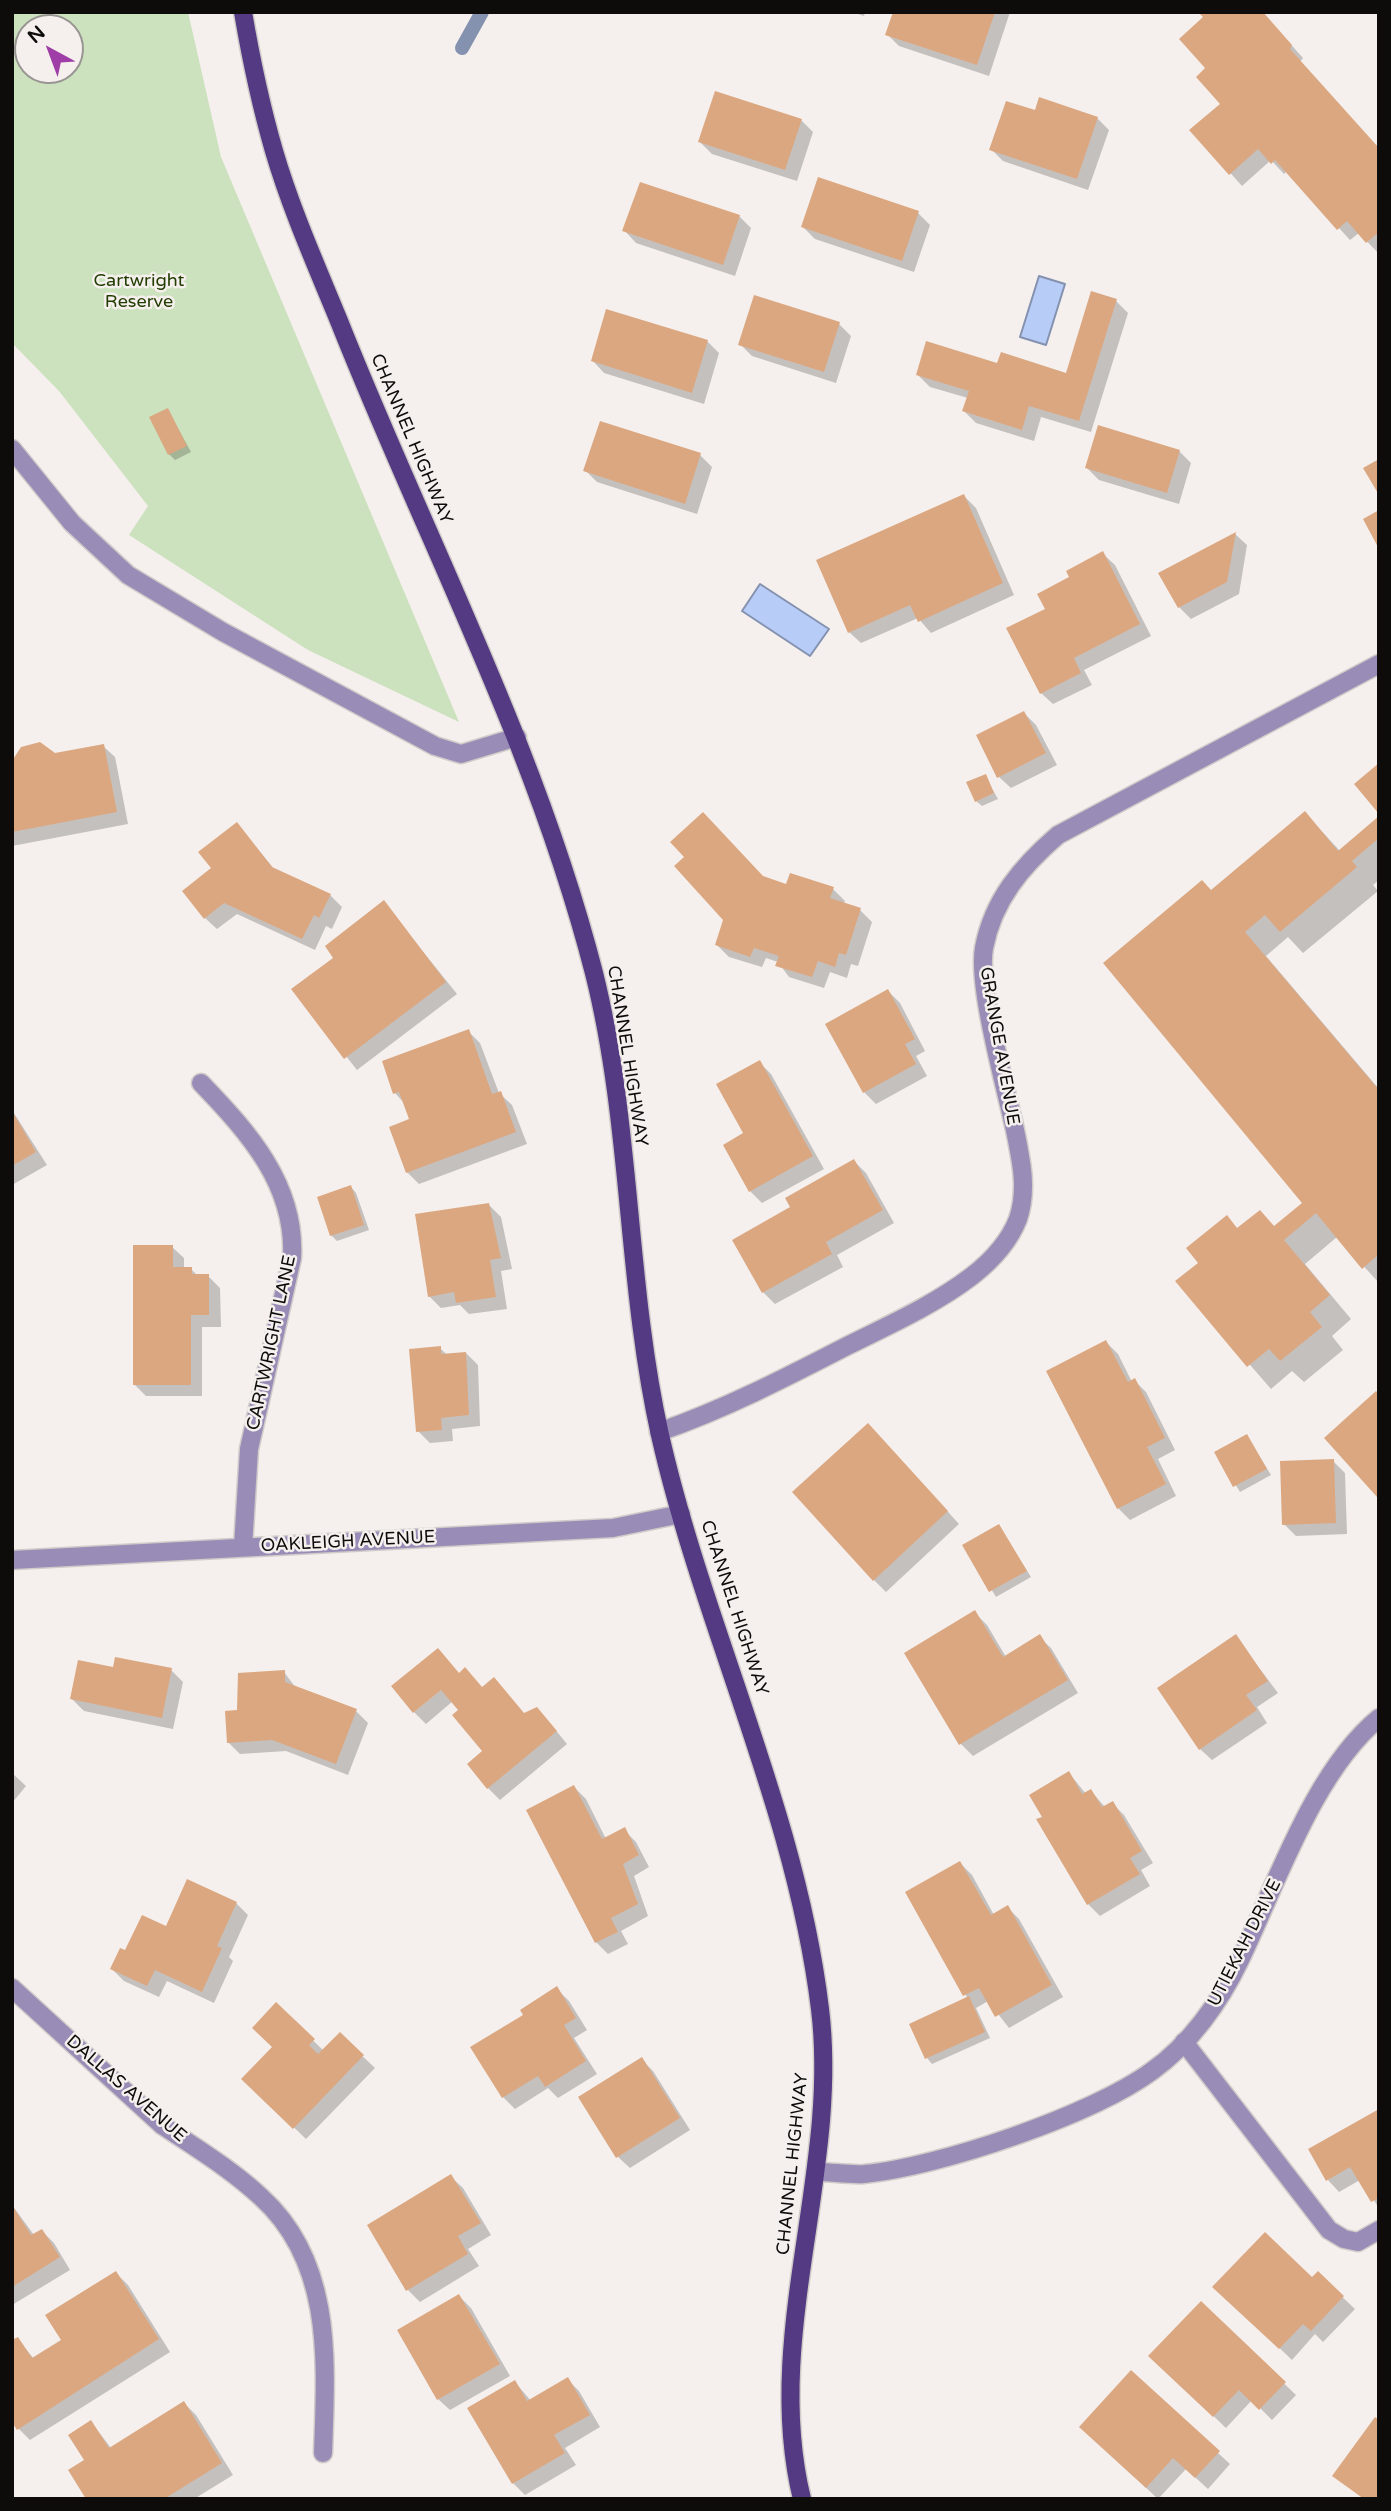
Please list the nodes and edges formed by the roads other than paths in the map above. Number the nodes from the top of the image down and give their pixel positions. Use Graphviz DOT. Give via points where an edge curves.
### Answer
graph roads {
  1 [pos="243,12"];
  2 [pos="12,449"];
  3 [pos="1379,664"];
  4 [pos="517,737"];
  5 [pos="201,1083"];
  6 [pos="659,1433"];
  7 [pos="681,1514"];
  8 [pos="243,1547"];
  9 [pos="12,1560"];
  10 [pos="1379,1718"];
  11 [pos="12,1989"];
  12 [pos="1184,2042"];
  13 [pos="817,2172"];
  14 [pos="1379,2230"];
  15 [pos="323,2453"];
  16 [pos="802,2499"];
  1 -- 4 [label="main road, CHANNEL HIGHWAY" via="275,154 360,375"];
  2 -- 4 [label="street" via="110,561 223,632 436,746 461,754"];
  3 -- 6 [label="street, GRANGE AVENUE" via="1058,835 1030,859 1009,886 993,914 983,951 985,986 1024,1193 1017,1220 1000,1250 937,1301 717,1412"];
  4 -- 6 [label="main road, CHANNEL HIGHWAY" via="563,866 595,976"];
  5 -- 8 [label="street, CARTWRIGHT LANE" via="258,1150 280,1188 293,1230 292,1258 249,1449"];
  6 -- 7 [label="main road, CHANNEL HIGHWAY"];
  7 -- 8 [label="street, OAKLEIGH AVENUE" via="613,1528"];
  7 -- 13 [label="main road, CHANNEL HIGHWAY" via="760,1755 810,1942 824,2059"];
  8 -- 9 [label="street, OAKLEIGH AVENUE"];
  10 -- 12 [label="street, UTIEKAH DRIVE" via="1338,1763 1315,1800 1238,1964"];
  11 -- 15 [label="street, DALLAS AVENUE" via="162,2124 264,2199 310,2264 323,2342"];
  12 -- 13 [label="street, UTIEKAH DRIVE" via="1141,2078 1073,2113 958,2153 864,2174"];
  12 -- 14 [label="street" via="1329,2230 1358,2242"];
  13 -- 16 [label="main road, CHANNEL HIGHWAY" via="792,2376 794,2458"];
}
